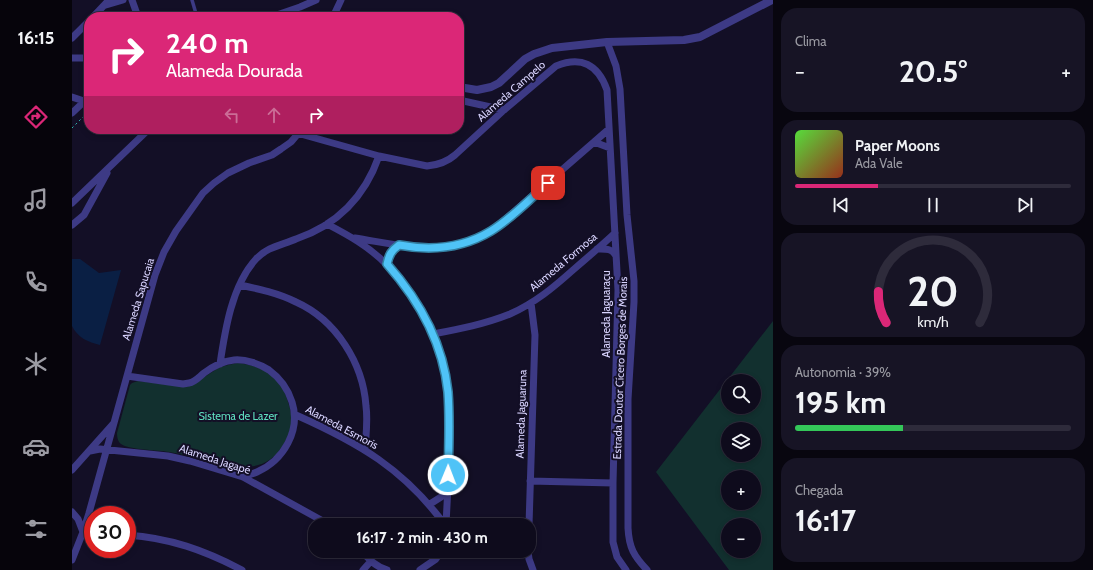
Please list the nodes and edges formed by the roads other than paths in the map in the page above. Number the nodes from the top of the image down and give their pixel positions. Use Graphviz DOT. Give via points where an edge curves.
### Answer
graph roads {
  1 [pos="109,0"];
  2 [pos="123,0"];
  3 [pos="132,0"];
  4 [pos="192,0"];
  5 [pos="316,0"];
  6 [pos="341,0"];
  7 [pos="772,0"];
  8 [pos="103,6"];
  9 [pos="98,12"];
  10 [pos="136,12"];
  11 [pos="196,12"];
  12 [pos="290,12"];
  13 [pos="334,12"];
  14 [pos="84,26"];
  15 [pos="72,38"];
  16 [pos="607,42"];
  17 [pos="72,58"];
  18 [pos="84,58"];
  19 [pos="586,63"];
  20 [pos="464,88"];
  21 [pos="72,97"];
  22 [pos="84,99"];
  23 [pos="464,101"];
  24 [pos="84,102"];
  25 [pos="485,107"];
  26 [pos="504,110"];
  27 [pos="72,113"];
  28 [pos="490,124"];
  29 [pos="609,129"];
  30 [pos="144,134"];
  31 [pos="297,134"];
  32 [pos="309,134"];
  33 [pos="594,142"];
  34 [pos="610,148"];
  35 [pos="379,156"];
  36 [pos="111,166"];
  37 [pos="87,188"];
  38 [pos="95,195"];
  39 [pos="72,203"];
  40 [pos="327,224"];
  41 [pos="72,225"];
  42 [pos="615,233"];
  43 [pos="352,238"];
  44 [pos="399,245"];
  45 [pos="597,249"];
  46 [pos="616,256"];
  47 [pos="387,264"];
  48 [pos="240,285"];
  49 [pos="531,303"];
  50 [pos="433,334"];
  51 [pos="220,364"];
  52 [pos="127,376"];
  53 [pos="296,415"];
  54 [pos="115,420"];
  55 [pos="365,449"];
  56 [pos="107,450"];
  57 [pos="90,451"];
  58 [pos="72,470"];
  59 [pos="243,477"];
  60 [pos="530,481"];
  61 [pos="613,483"];
  62 [pos="448,490"];
  63 [pos="430,504"];
  64 [pos="72,512"];
  65 [pos="317,518"];
  66 [pos="441,518"];
  67 [pos="446,518"];
  68 [pos="529,518"];
  69 [pos="83,532"];
  70 [pos="136,536"];
  71 [pos="368,558"];
  72 [pos="437,558"];
  73 [pos="72,559"];
  74 [pos="529,559"];
  75 [pos="371,561"];
  76 [pos="242,570"];
  77 [pos="363,570"];
  78 [pos="387,570"];
  79 [pos="420,570"];
  80 [pos="526,570"];
  81 [pos="533,570"];
  82 [pos="626,570"];
  83 [pos="647,570"];
  1 -- 8 [label="street"];
  2 -- 8 [label="street"];
  3 -- 10 [label="street"];
  4 -- 11 [label="lane"];
  5 -- 12 [label="street"];
  6 -- 13 [label="street"];
  7 -- 16 [label="street" via="700,38"];
  8 -- 9 [label="street"];
  14 -- 15 [label="street"];
  16 -- 20 [label="street" via="542,51 525,60 491,87 476,90"];
  16 -- 83 [label="street, Estrada Doutor Cícero Borges de Morais" via="616,66 620,89 627,215 634,281 628,399 628,528 632,551"];
  17 -- 18 [label="street"];
  19 -- 26 [label="street, Alameda Campelo" via="567,62 556,66"];
  19 -- 29 [label="street, Alameda Jaguaraçu" via="601,76 607,90"];
  21 -- 22 [label="street"];
  23 -- 25 [label="street"];
  24 -- 27 [label="street"];
  25 -- 26 [label="street"];
  25 -- 28 [label="street"];
  26 -- 28 [label="street, Alameda Campelo"];
  28 -- 35 [label="street, Alameda Campelo" via="449,160 435,166"];
  29 -- 33 [label="street"];
  29 -- 34 [label="street, Alameda Jaguaraçu"];
  30 -- 36 [label="street"];
  31 -- 52 [label="street, Alameda Sapucaia" via="291,142 276,152 228,173 214,183 203,193 176,231 155,275"];
  32 -- 35 [label="street, Alameda Campelo"];
  33 -- 34 [label="street"];
  33 -- 44 [label="street" via="492,231 450,246 433,248"];
  34 -- 42 [label="street, Alameda Jaguaraçu"];
  35 -- 40 [label="street" via="361,191 344,211"];
  36 -- 37 [label="street"];
  36 -- 38 [label="street"];
  37 -- 38 [label="street"];
  37 -- 39 [label="street"];
  38 -- 41 [label="street" via="84,215"];
  40 -- 43 [label="street"];
  40 -- 48 [label="street" via="262,254 249,268"];
  42 -- 45 [label="street, Alameda Formosa"];
  42 -- 46 [label="street, Alameda Jaguaraçu"];
  43 -- 44 [label="street"];
  43 -- 47 [label="street"];
  44 -- 47 [label="street" via="390,252"];
  45 -- 46 [label="street" via="614,251"];
  45 -- 49 [label="street, Alameda Formosa"];
  46 -- 61 [label="street, Alameda Jaguaraçu" via="618,290"];
  47 -- 50 [label="street" via="414,298"];
  48 -- 51 [label="street" via="234,299"];
  48 -- 55 [label="street" via="297,302 327,324 339,337 355,363 364,388 367,421"];
  49 -- 50 [label="street, Alameda Formosa" via="492,321"];
  49 -- 60 [label="street, Alameda Jaguaruna" via="535,336"];
  50 -- 62 [label="street" via="448,390"];
  51 -- 52 [label="street" via="188,384"];
  51 -- 53 [label="street" via="241,360 271,371 286,387"];
  52 -- 54 [label="street, Alameda Sapucaia"];
  53 -- 55 [label="street, Alameda Esmoris"];
  53 -- 59 [label="street" via="291,438 278,456 258,472"];
  54 -- 56 [label="street, Alameda Sapucaia"];
  54 -- 57 [label="street"];
  55 -- 63 [label="street, Alameda Esmoris" via="406,480"];
  56 -- 57 [label="street, Alameda Jagapé"];
  56 -- 59 [label="street, Alameda Jagapé" via="168,456"];
  56 -- 69 [label="street, Alameda Sapucaia"];
  57 -- 58 [label="street"];
  59 -- 65 [label="street, Alameda Jagapé"];
  60 -- 61 [label="street"];
  60 -- 68 [label="street, Alameda Jaguaruna"];
  61 -- 82 [label="street, Alameda Jaguaraçu" via="613,542 617,557"];
  62 -- 63 [label="street" via="441,498"];
  62 -- 67 [label="street"];
  63 -- 66 [label="street, Alameda Esmoris"];
  64 -- 69 [label="street"];
  69 -- 73 [label="street, Alameda Sapucaia"];
  70 -- 76 [label="street" via="186,545"];
  71 -- 75 [label="street"];
  72 -- 79 [label="street"];
  74 -- 80 [label="street"];
  74 -- 81 [label="street"];
  75 -- 77 [label="street"];
  75 -- 78 [label="street"];
}
